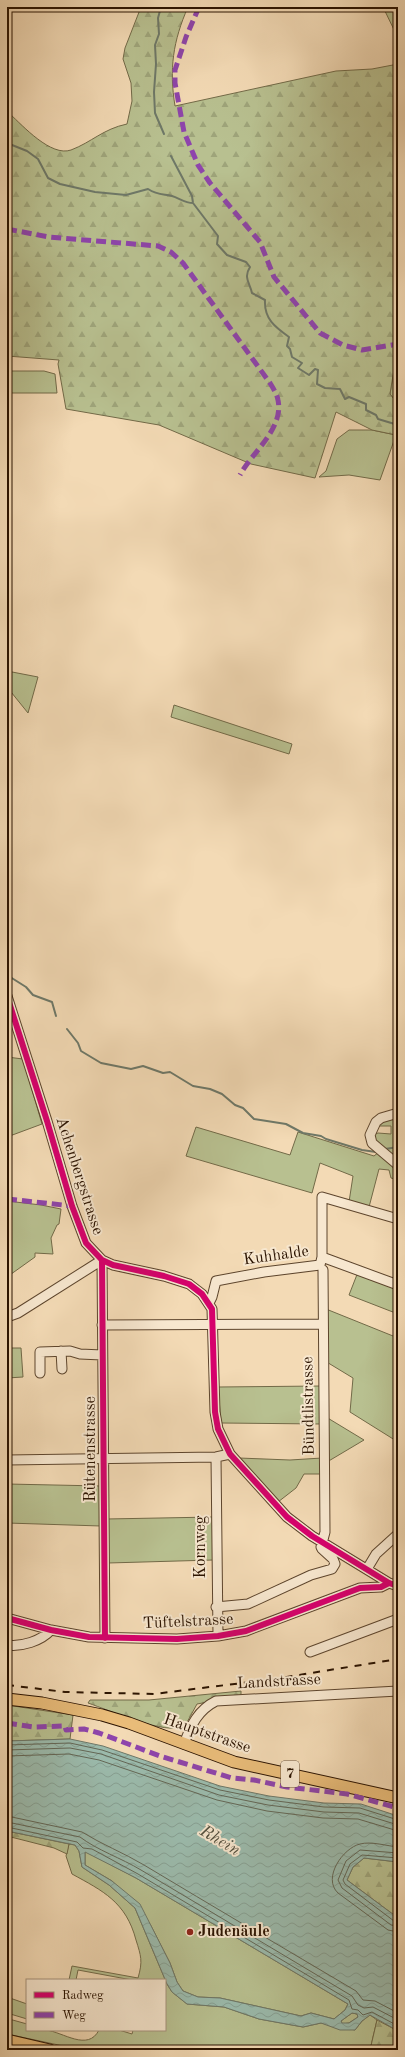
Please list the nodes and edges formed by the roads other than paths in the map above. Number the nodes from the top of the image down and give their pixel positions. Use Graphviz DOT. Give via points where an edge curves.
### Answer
graph roads {
  1 [pos="7,996"];
  2 [pos="398,1113"];
  3 [pos="398,1164"];
  4 [pos="398,1219"];
  5 [pos="322,1257"];
  6 [pos="102,1260"];
  7 [pos="323,1270"];
  8 [pos="398,1285"];
  9 [pos="208,1303"];
  10 [pos="7,1317"];
  11 [pos="322,1324"];
  12 [pos="102,1325"];
  13 [pos="213,1325"];
  14 [pos="61,1352"];
  15 [pos="102,1355"];
  16 [pos="62,1368"];
  17 [pos="40,1373"];
  18 [pos="230,1454"];
  19 [pos="216,1457"];
  20 [pos="104,1458"];
  21 [pos="7,1460"];
  22 [pos="398,1534"];
  23 [pos="323,1541"];
  24 [pos="367,1569"];
  25 [pos="393,1584"];
  26 [pos="216,1607"];
  27 [pos="7,1618"];
  28 [pos="398,1619"];
  29 [pos="52,1630"];
  30 [pos="218,1636"];
  31 [pos="105,1638"];
  32 [pos="7,1645"];
  33 [pos="310,1652"];
  34 [pos="398,1691"];
  35 [pos="7,1699"];
  36 [pos="184,1744"];
  37 [pos="398,1798"];
  38 [pos="7,2040"];
  39 [pos="50,2050"];
  1 -- 6 [label="street, Achenbergstrasse" via="81,1233"];
  2 -- 3 [label="street" via="381,1118 376,1122 370,1135 372,1143"];
  4 -- 5 [label="street, Kuhhalde" via="322,1197"];
  5 -- 8 [label="street"];
  5 -- 9 [label="street, Kuhhalde" via="322,1262 317,1266 216,1281"];
  6 -- 9 [label="street, Achenbergstrasse" via="123,1269 164,1276 189,1284 202,1294"];
  6 -- 10 [label="street" via="18,1313"];
  6 -- 12 [label="street, Rütenenstrasse"];
  7 -- 11 [label="street, Bündtlistrasse"];
  9 -- 13 [label="street, Achenbergstrasse" via="212,1309"];
  11 -- 13 [label="street"];
  11 -- 23 [label="street, Bündtlistrasse" via="325,1532"];
  12 -- 13 [label="street"];
  12 -- 15 [label="street, Rütenenstrasse"];
  13 -- 18 [label="street, Achenbergstrasse" via="215,1412 218,1429"];
  14 -- 15 [label="street"];
  14 -- 16 [label="street"];
  14 -- 17 [label="street" via="40,1352"];
  15 -- 20 [label="street, Rütenenstrasse"];
  18 -- 19 [label="street"];
  18 -- 23 [label="street, Achenbergstrasse" via="287,1517"];
  19 -- 20 [label="street"];
  19 -- 26 [label="street, Kornweg"];
  20 -- 21 [label="street"];
  20 -- 31 [label="street, Rütenenstrasse"];
  22 -- 24 [label="street" via="376,1554"];
  23 -- 24 [label="street, Achenbergstrasse"];
  23 -- 26 [label="street" via="322,1549 334,1562 332,1568 248,1604"];
  24 -- 25 [label="street, Achenbergstrasse"];
  25 -- 30 [label="street, Tüftelstrasse" via="360,1588 246,1631"];
  26 -- 30 [label="street, Kornweg"];
  27 -- 29 [label="street, Tüftelstrasse"];
  28 -- 33 [label="street"];
  29 -- 31 [label="street, Tüftelstrasse"];
  29 -- 32 [label="street" via="27,1643"];
  30 -- 31 [label="street, Tüftelstrasse" via="177,1639"];
  34 -- 36 [label="street, Landstrasse" via="216,1701 202,1710 188,1731"];
  35 -- 36 [label="main road, Hauptstrasse / 7" via="102,1715"];
  36 -- 37 [label="main road, Hauptstrasse / 7" via="234,1762 326,1780"];
  38 -- 39 [label="main road"];
}
